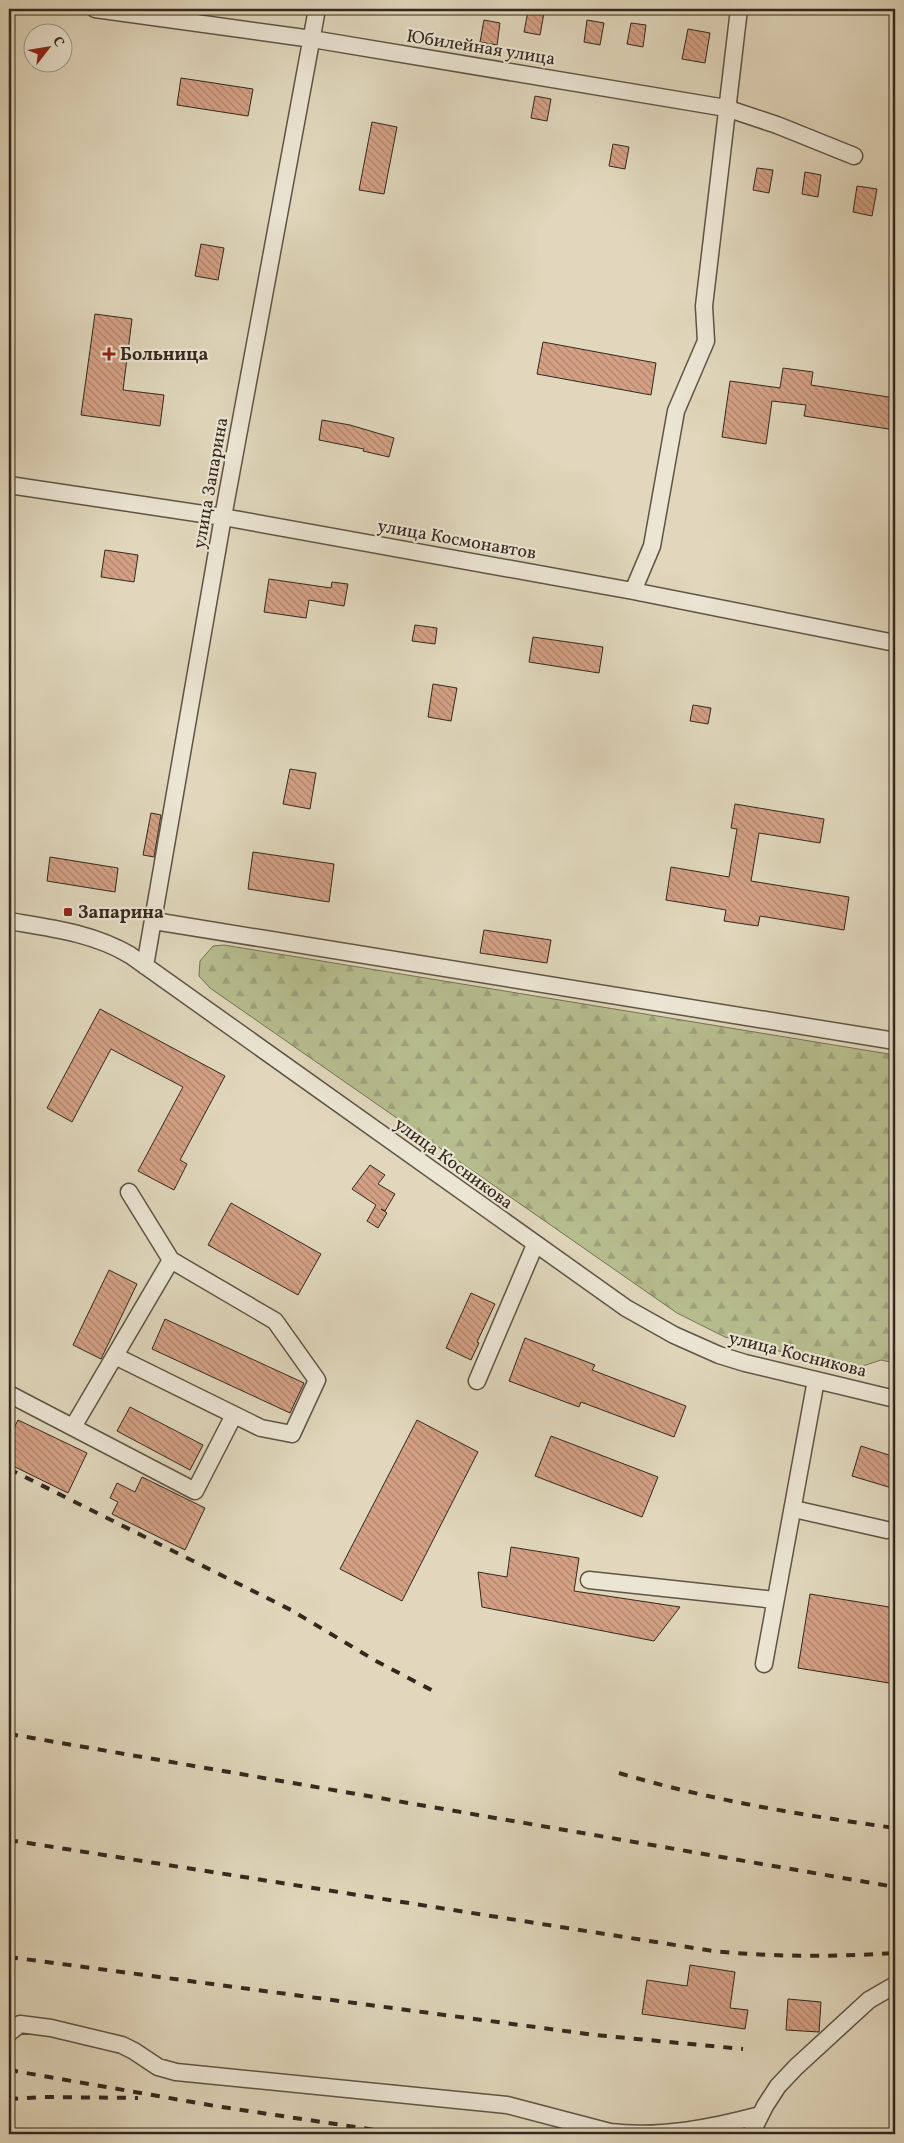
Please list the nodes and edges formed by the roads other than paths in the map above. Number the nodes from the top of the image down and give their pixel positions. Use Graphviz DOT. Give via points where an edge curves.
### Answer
graph roads {
  1 [pos="95,9"];
  2 [pos="317,9"];
  3 [pos="739,9"];
  4 [pos="312,39"];
  5 [pos="726,108"];
  6 [pos="854,156"];
  7 [pos="9,485"];
  8 [pos="223,517"];
  9 [pos="633,591"];
  10 [pos="895,643"];
  11 [pos="9,921"];
  12 [pos="154,921"];
  13 [pos="145,966"];
  14 [pos="895,1041"];
  15 [pos="129,1192"];
  16 [pos="535,1245"];
  17 [pos="170,1260"];
  18 [pos="115,1356"];
  19 [pos="816,1380"];
  20 [pos="477,1381"];
  21 [pos="9,1394"];
  22 [pos="895,1399"];
  23 [pos="234,1415"];
  24 [pos="73,1427"];
  25 [pos="794,1509"];
  26 [pos="887,1530"];
  27 [pos="589,1580"];
  28 [pos="775,1600"];
  29 [pos="764,1664"];
  30 [pos="895,1985"];
  31 [pos="9,2034"];
  32 [pos="760,2115"];
  33 [pos="751,2134"];
  1 -- 4 [label="street, Юбилейная улица"];
  2 -- 4 [label="street, улица Запарина"];
  3 -- 5 [label="street"];
  4 -- 5 [label="street, Юбилейная улица"];
  4 -- 8 [label="street, улица Запарина"];
  5 -- 6 [label="street, Юбилейная улица"];
  5 -- 9 [label="street" via="704,306 706,341 676,410 652,546"];
  7 -- 8 [label="street, улица Космонавтов"];
  8 -- 9 [label="street, улица Космонавтов"];
  8 -- 12 [label="street, улица Запарина"];
  9 -- 10 [label="street, улица Космонавтов"];
  11 -- 13 [label="street, улица Косникова" via="94,938 113,945"];
  12 -- 13 [label="street, улица Запарина"];
  12 -- 14 [label="street"];
  13 -- 16 [label="street, улица Косникова"];
  15 -- 17 [label="street"];
  16 -- 19 [label="street, улица Косникова" via="626,1308 682,1338 719,1355"];
  16 -- 20 [label="street"];
  17 -- 18 [label="street"];
  17 -- 23 [label="street" via="275,1321 317,1380 292,1434 261,1428"];
  18 -- 23 [label="street"];
  18 -- 24 [label="street"];
  19 -- 22 [label="street, улица Косникова"];
  19 -- 25 [label="street"];
  21 -- 24 [label="street"];
  23 -- 24 [label="street" via="195,1491"];
  25 -- 26 [label="street"];
  25 -- 28 [label="street"];
  27 -- 28 [label="street"];
  28 -- 29 [label="street"];
  30 -- 32 [label="street" via="869,2000 796,2067 778,2086"];
  31 -- 32 [label="street" via="20,2024 51,2028 122,2045 158,2067 176,2072 507,2105 619,2133 674,2132"];
  32 -- 33 [label="street"];
}
